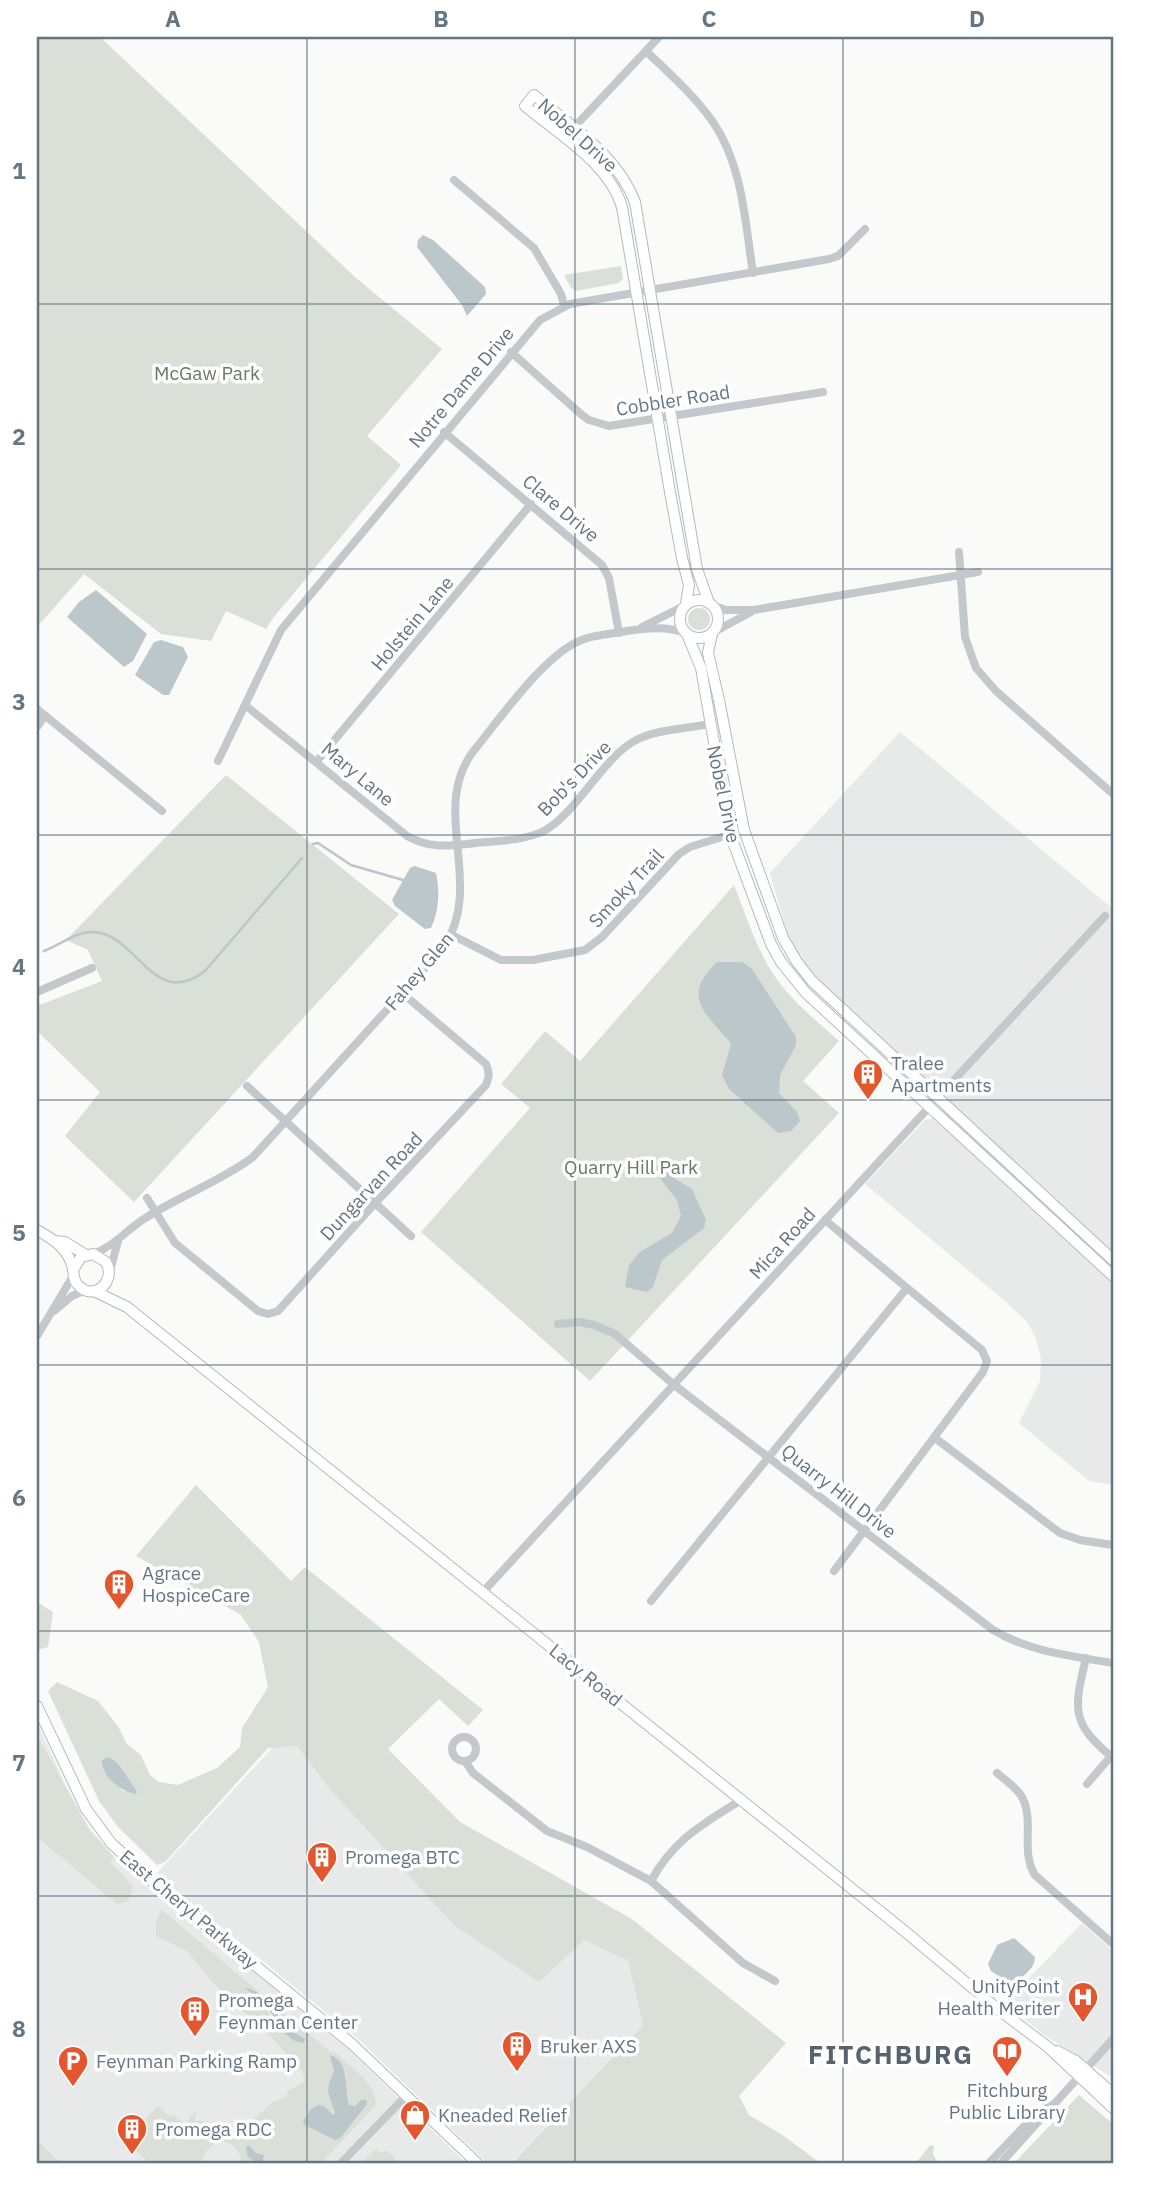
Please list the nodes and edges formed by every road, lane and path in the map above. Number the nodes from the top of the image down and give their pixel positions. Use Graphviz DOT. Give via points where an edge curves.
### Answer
graph roads {
  1 [pos="659,37"];
  2 [pos="646,51"];
  3 [pos="573,128"];
  4 [pos="564,138"];
  5 [pos="454,180"];
  6 [pos="635,202"];
  7 [pos="622,207"];
  8 [pos="865,229"];
  9 [pos="752,273"];
  10 [pos="651,290"];
  11 [pos="636,293"];
  12 [pos="564,305"];
  13 [pos="511,352"];
  14 [pos="823,392"];
  15 [pos="672,417"];
  16 [pos="658,419"];
  17 [pos="444,432"];
  18 [pos="684,489"];
  19 [pos="670,492"];
  20 [pos="531,504"];
  21 [pos="960,552"];
  22 [pos="978,572"];
  23 [pos="962,575"];
  24 [pos="711,604"];
  25 [pos="685,605"];
  26 [pos="754,610"];
  27 [pos="636,629"];
  28 [pos="713,632"];
  29 [pos="619,633"];
  30 [pos="686,634"];
  31 [pos="246,705"];
  32 [pos="37,709"];
  33 [pos="45,716"];
  34 [pos="710,724"];
  35 [pos="37,727"];
  36 [pos="218,761"];
  37 [pos="317,761"];
  38 [pos="1113,794"];
  39 [pos="162,811"];
  40 [pos="744,830"];
  41 [pos="730,834"];
  42 [pos="458,845"];
  43 [pos="1105,916"];
  44 [pos="452,935"];
  45 [pos="92,968"];
  46 [pos="808,976"];
  47 [pos="798,985"];
  48 [pos="37,992"];
  49 [pos="402,993"];
  50 [pos="247,1086"];
  51 [pos="937,1097"];
  52 [pos="929,1106"];
  53 [pos="286,1122"];
  54 [pos="1018,1172"];
  55 [pos="1010,1181"];
  56 [pos="147,1198"];
  57 [pos="375,1203"];
  58 [pos="156,1212"];
  59 [pos="825,1220"];
  60 [pos="37,1230"];
  61 [pos="411,1236"];
  62 [pos="55,1241"];
  63 [pos="118,1241"];
  64 [pos="89,1254"];
  65 [pos="1113,1260"];
  66 [pos="73,1273"];
  67 [pos="109,1275"];
  68 [pos="1113,1276"];
  69 [pos="907,1288"];
  70 [pos="90,1290"];
  71 [pos="124,1305"];
  72 [pos="52,1313"];
  73 [pos="558,1324"];
  74 [pos="37,1336"];
  75 [pos="673,1384"];
  76 [pos="935,1438"];
  77 [pos="769,1458"];
  78 [pos="864,1531"];
  79 [pos="1113,1545"];
  80 [pos="834,1571"];
  81 [pos="483,1592"];
  82 [pos="651,1601"];
  83 [pos="1086,1658"];
  84 [pos="1113,1663"];
  85 [pos="37,1706"];
  86 [pos="1112,1757"];
  87 [pos="465,1761"];
  88 [pos="997,1773"];
  89 [pos="1087,1784"];
  90 [pos="741,1800"];
  91 [pos="651,1881"];
  92 [pos="1113,1944"];
  93 [pos="775,1982"];
  94 [pos="1113,2039"];
  95 [pos="1082,2073"];
  96 [pos="1113,2094"];
  97 [pos="407,2096"];
  98 [pos="1050,2106"];
  99 [pos="1113,2108"];
  100 [pos="341,2163"];
  101 [pos="477,2163"];
  102 [pos="989,2163"];
  103 [pos="1001,2163"];
  1 -- 2 [label="street"];
  2 -- 3 [label="street"];
  2 -- 9 [label="street" via="685,88 725,144 741,196"];
  3 -- 4 [label="street"];
  3 -- 4 [label="street, Nobel Drive" via="534,95 525,106"];
  3 -- 6 [label="street, Nobel Drive" via="622,175"];
  4 -- 7 [label="street, Nobel Drive" via="600,169"];
  5 -- 12 [label="street" via="534,248"];
  6 -- 7 [label="street"];
  6 -- 10 [label="street, Nobel Drive"];
  7 -- 11 [label="street, Nobel Drive"];
  8 -- 9 [label="street, Notre Dame Drive" via="829,260"];
  9 -- 10 [label="street, Notre Dame Drive"];
  10 -- 11 [label="street, Notre Dame Drive"];
  10 -- 15 [label="street, Nobel Drive"];
  11 -- 12 [label="street, Notre Dame Drive"];
  11 -- 16 [label="street, Nobel Drive"];
  12 -- 13 [label="street, Notre Dame Drive" via="540,320"];
  13 -- 16 [label="street, Cobbler Road" via="589,420 614,426"];
  13 -- 17 [label="street, Notre Dame Drive"];
  14 -- 15 [label="street, Cobbler Road"];
  15 -- 16 [label="street, Cobbler Road"];
  15 -- 18 [label="street, Nobel Drive"];
  16 -- 19 [label="street, Nobel Drive"];
  17 -- 20 [label="street, Clare Drive"];
  17 -- 31 [label="street, Notre Dame Drive" via="281,630"];
  18 -- 19 [label="street"];
  18 -- 24 [label="street, Nobel Drive" via="697,569"];
  19 -- 25 [label="street, Nobel Drive" via="690,585"];
  20 -- 29 [label="street, Clare Drive" via="606,570"];
  20 -- 37 [label="street, Holstein Lane"];
  21 -- 23 [label="street"];
  22 -- 23 [label="street"];
  23 -- 26 [label="street"];
  23 -- 38 [label="street" via="965,637 976,668"];
  24 -- 25 [label="street, Fahey Glen" via="700,600"];
  24 -- 26 [label="street, Fahey Glen" via="726,610"];
  24 -- 28 [label="street, Nobel Drive" via="718,619"];
  25 -- 27 [label="street, Fahey Glen"];
  25 -- 30 [label="street, Nobel Drive" via="680,617"];
  26 -- 28 [label="street, Fahey Glen"];
  27 -- 29 [label="street, Fahey Glen"];
  27 -- 30 [label="street, Fahey Glen" via="671,628"];
  28 -- 30 [label="street, Fahey Glen" via="703,638"];
  28 -- 40 [label="street, Nobel Drive" via="708,653"];
  29 -- 42 [label="street, Fahey Glen" via="577,642 546,664 472,753 454,794"];
  30 -- 34 [label="street, Nobel Drive" via="701,668"];
  31 -- 36 [label="street, Notre Dame Drive"];
  31 -- 37 [label="street, Mary Lane"];
  32 -- 33 [label="street"];
  33 -- 35 [label="street"];
  33 -- 39 [label="street"];
  34 -- 41 [label="street, Nobel Drive"];
  34 -- 42 [label="street, Bob's Drive" via="631,743 545,830 528,837"];
  37 -- 42 [label="street, Mary Lane" via="407,836 433,847"];
  40 -- 41 [label="street, Smoky Trail"];
  40 -- 46 [label="street, Nobel Drive" via="783,938"];
  41 -- 44 [label="street, Smoky Trail" via="680,854 585,950 508,960"];
  41 -- 47 [label="street, Nobel Drive" via="771,944"];
  42 -- 44 [label="street, Fahey Glen" via="461,887"];
  43 -- 51 [label="street, Mica Road"];
  44 -- 49 [label="street, Fahey Glen"];
  45 -- 48 [label="street"];
  46 -- 47 [label="street"];
  46 -- 51 [label="street, Nobel Drive"];
  47 -- 52 [label="street, Nobel Drive"];
  49 -- 53 [label="street, Fahey Glen"];
  49 -- 57 [label="street, Dungarvan Road" via="490,1072 486,1085"];
  50 -- 53 [label="street"];
  51 -- 52 [label="street, Mica Road"];
  51 -- 54 [label="street, Nobel Drive"];
  52 -- 55 [label="street, Nobel Drive"];
  52 -- 59 [label="street, Mica Road"];
  53 -- 57 [label="street"];
  53 -- 58 [label="street, Fahey Glen" via="237,1169"];
  54 -- 55 [label="street"];
  54 -- 65 [label="street, Nobel Drive"];
  55 -- 68 [label="street, Nobel Drive"];
  56 -- 58 [label="street"];
  57 -- 58 [label="street, Dungarvan Road" via="278,1311 268,1314 258,1311 176,1243"];
  57 -- 61 [label="street"];
  58 -- 63 [label="street, Fahey Glen"];
  59 -- 69 [label="street"];
  59 -- 75 [label="street, Mica Road"];
  60 -- 62 [label="street"];
  62 -- 64 [label="street"];
  62 -- 66 [label="street" via="67,1254"];
  63 -- 64 [label="street, Fahey Glen"];
  63 -- 67 [label="street"];
  64 -- 66 [label="street" via="77,1260"];
  64 -- 67 [label="street" via="106,1262"];
  66 -- 70 [label="street" via="78,1285"];
  66 -- 72 [label="street"];
  67 -- 70 [label="street" via="103,1286"];
  67 -- 71 [label="street, Lacy Road"];
  69 -- 76 [label="street" via="982,1350 987,1361 984,1372"];
  69 -- 77 [label="street"];
  70 -- 71 [label="street, Lacy Road"];
  70 -- 72 [label="street" via="72,1296"];
  71 -- 81 [label="street, Lacy Road"];
  72 -- 74 [label="street"];
  73 -- 75 [label="street, Quarry Hill Drive" via="579,1322 615,1334"];
  75 -- 77 [label="street, Quarry Hill Drive"];
  75 -- 81 [label="street, Mica Road"];
  76 -- 78 [label="street"];
  76 -- 79 [label="street" via="1060,1533"];
  77 -- 78 [label="street, Quarry Hill Drive"];
  77 -- 82 [label="street"];
  78 -- 80 [label="street"];
  78 -- 83 [label="street, Quarry Hill Drive" via="1013,1642"];
  81 -- 90 [label="street, Lacy Road"];
  83 -- 84 [label="street, Quarry Hill Drive"];
  83 -- 86 [label="street" via="1077,1710 1089,1736"];
  85 -- 97 [label="street, East Cheryl Parkway" via="86,1809 111,1843 164,1892 352,2044"];
  86 -- 89 [label="street"];
  87 -- 91 [label="street" via="473,1773 547,1831"];
  88 -- 92 [label="street" via="1023,1799 1030,1867 1035,1875"];
  90 -- 91 [label="street" via="675,1845"];
  90 -- 95 [label="street, Lacy Road"];
  91 -- 93 [label="street" via="743,1964"];
  94 -- 95 [label="street"];
  95 -- 96 [label="street, Lacy Road"];
  95 -- 98 [label="street"];
  95 -- 99 [label="street, Lacy Road"];
  97 -- 100 [label="street"];
  97 -- 101 [label="street, East Cheryl Parkway"];
  98 -- 102 [label="street" via="1037,2113"];
  98 -- 103 [label="street"];
}
